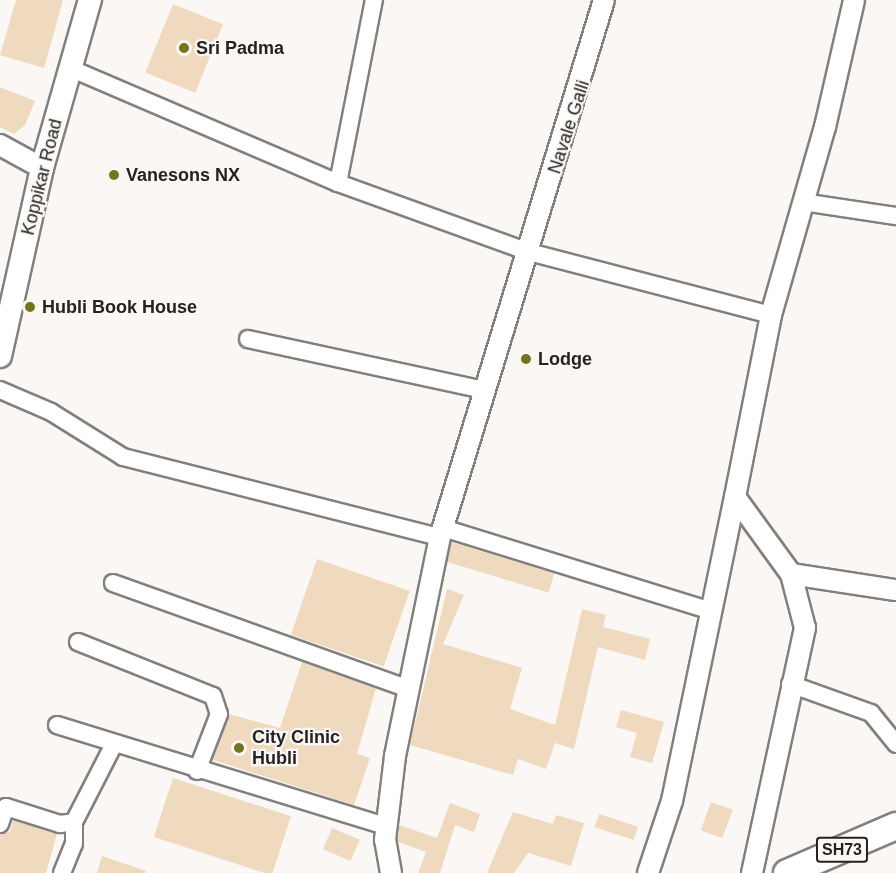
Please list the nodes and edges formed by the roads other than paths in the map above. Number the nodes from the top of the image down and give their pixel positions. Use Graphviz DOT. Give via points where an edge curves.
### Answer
graph roads {
  1 [pos="90,0"];
  2 [pos="374,0"];
  3 [pos="604,0"];
  4 [pos="854,0"];
  5 [pos="72,69"];
  6 [pos="0,145"];
  7 [pos="42,168"];
  8 [pos="338,183"];
  9 [pos="803,202"];
  10 [pos="896,216"];
  11 [pos="529,252"];
  12 [pos="771,315"];
  13 [pos="248,339"];
  14 [pos="0,356"];
  15 [pos="0,390"];
  16 [pos="483,390"];
  17 [pos="735,497"];
  18 [pos="442,533"];
  19 [pos="791,574"];
  20 [pos="113,583"];
  21 [pos="896,590"];
  22 [pos="711,611"];
  23 [pos="78,642"];
  24 [pos="790,684"];
  25 [pos="409,689"];
  26 [pos="57,725"];
  27 [pos="896,744"];
  28 [pos="113,746"];
  29 [pos="197,771"];
  30 [pos="74,822"];
  31 [pos="0,824"];
  32 [pos="386,826"];
  33 [pos="896,826"];
  34 [pos="62,873"];
  35 [pos="391,873"];
  36 [pos="648,873"];
  37 [pos="752,873"];
  38 [pos="787,873"];
  1 -- 5 [label="main road, Koppikar Road"];
  2 -- 8 [label="street"];
  3 -- 11 [label="street, Navale Galli"];
  4 -- 9 [label="street"];
  5 -- 7 [label="main road, Koppikar Road"];
  5 -- 8 [label="street"];
  6 -- 7 [label="street"];
  7 -- 14 [label="main road, Koppikar Road"];
  8 -- 11 [label="street"];
  9 -- 10 [label="street"];
  9 -- 12 [label="street"];
  11 -- 12 [label="street"];
  11 -- 16 [label="street, Navale Galli"];
  12 -- 17 [label="street"];
  13 -- 16 [label="street"];
  15 -- 18 [label="street" via="51,412 123,457"];
  16 -- 18 [label="street, Navale Galli"];
  17 -- 19 [label="street"];
  17 -- 22 [label="street"];
  18 -- 22 [label="street"];
  18 -- 25 [label="street, Navale Galli"];
  19 -- 21 [label="street"];
  19 -- 24 [label="street" via="805,628"];
  20 -- 25 [label="street"];
  22 -- 36 [label="street" via="672,801"];
  23 -- 29 [label="street" via="213,696 219,714"];
  24 -- 27 [label="street" via="871,713"];
  24 -- 37 [label="street"];
  25 -- 32 [label="street, Navale Galli"];
  26 -- 28 [label="street"];
  28 -- 29 [label="street"];
  28 -- 30 [label="street"];
  29 -- 32 [label="street"];
  30 -- 31 [label="street" via="60,824 6,807"];
  30 -- 34 [label="street" via="75,843"];
  32 -- 35 [label="street, Navale Galli"];
  33 -- 38 [label="main road, SH73"];
}
